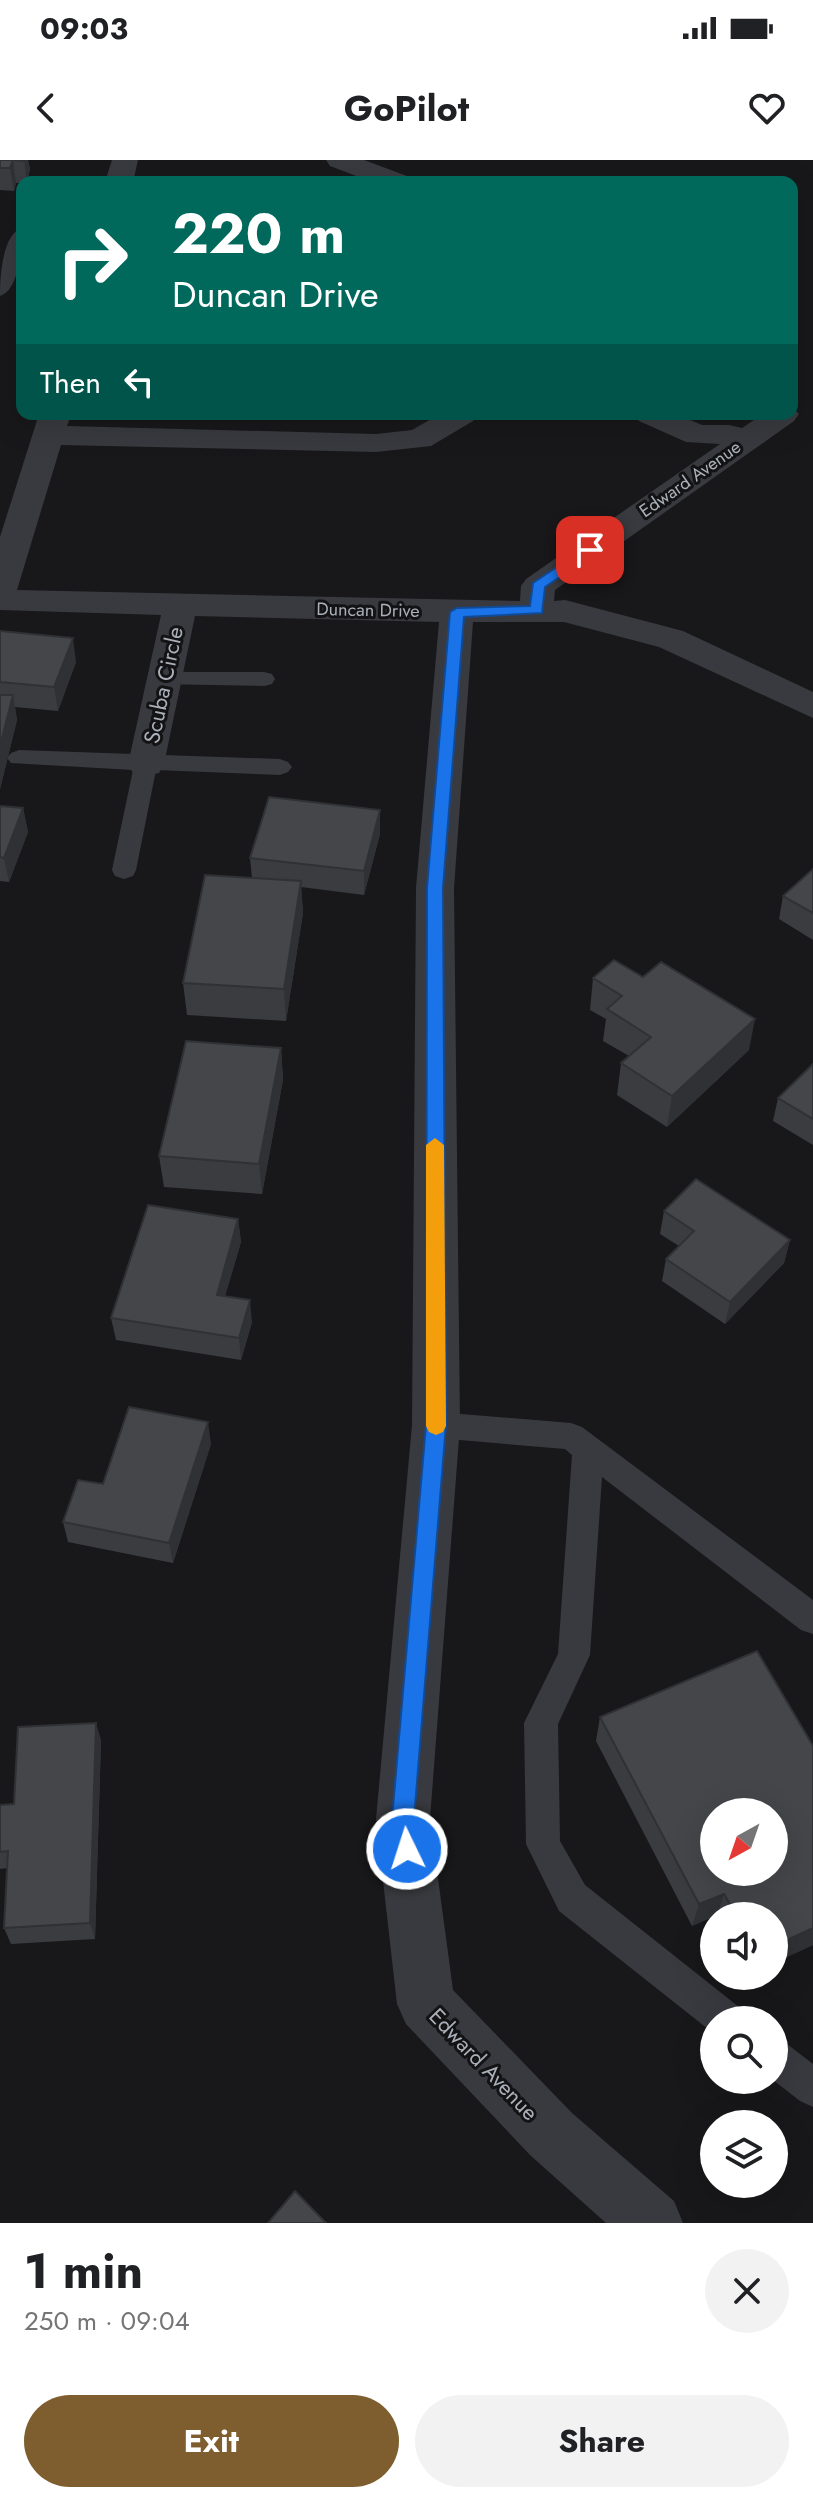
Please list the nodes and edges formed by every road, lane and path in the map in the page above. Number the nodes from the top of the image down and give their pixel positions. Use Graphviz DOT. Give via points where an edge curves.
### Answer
graph roads {
  1 [pos="339,160"];
  2 [pos="381,176"];
  3 [pos="16,249"];
  4 [pos="0,290"];
  5 [pos="452,420"];
  6 [pos="663,420"];
  7 [pos="760,420"];
  8 [pos="52,424"];
  9 [pos="735,429"];
  10 [pos="0,590"];
  11 [pos="0,600"];
  12 [pos="180,606"];
  13 [pos="537,610"];
  14 [pos="457,612"];
  15 [pos="164,679"];
  16 [pos="264,679"];
  17 [pos="813,706"];
  18 [pos="19,758"];
  19 [pos="146,764"];
  20 [pos="280,767"];
  21 [pos="124,870"];
  22 [pos="436,1425"];
  23 [pos="588,1450"];
  24 [pos="813,1619"];
  25 [pos="708,2006"];
  26 [pos="788,2068"];
  27 [pos="813,2088"];
  28 [pos="652,2223"];
  1 -- 2 [label="street"];
  3 -- 4 [label="lane"];
  5 -- 8 [label="street" via="420,439 376,443"];
  6 -- 9 [label="street" via="697,435"];
  7 -- 9 [label="street, Edward Avenue"];
  8 -- 10 [label="street"];
  9 -- 13 [label="street, Edward Avenue" via="538,586"];
  11 -- 12 [label="street, Duncan Drive"];
  12 -- 14 [label="street, Duncan Drive"];
  12 -- 15 [label="street, Scuba Circle"];
  13 -- 14 [label="street, Duncan Drive"];
  13 -- 17 [label="street, Duncan Drive" via="565,611 671,639"];
  14 -- 22 [label="street, Edward Avenue" via="435,888"];
  15 -- 16 [label="lane"];
  15 -- 19 [label="street, Scuba Circle"];
  18 -- 19 [label="lane"];
  19 -- 20 [label="lane"];
  19 -- 21 [label="lane"];
  22 -- 23 [label="lane" via="571,1436"];
  22 -- 28 [label="street, Edward Avenue" via="403,1819 426,2004 551,2134"];
  23 -- 24 [label="lane"];
  23 -- 25 [label="lane" via="574,1655 541,1723 543,1844 572,1898"];
  26 -- 27 [label="lane"];
}
